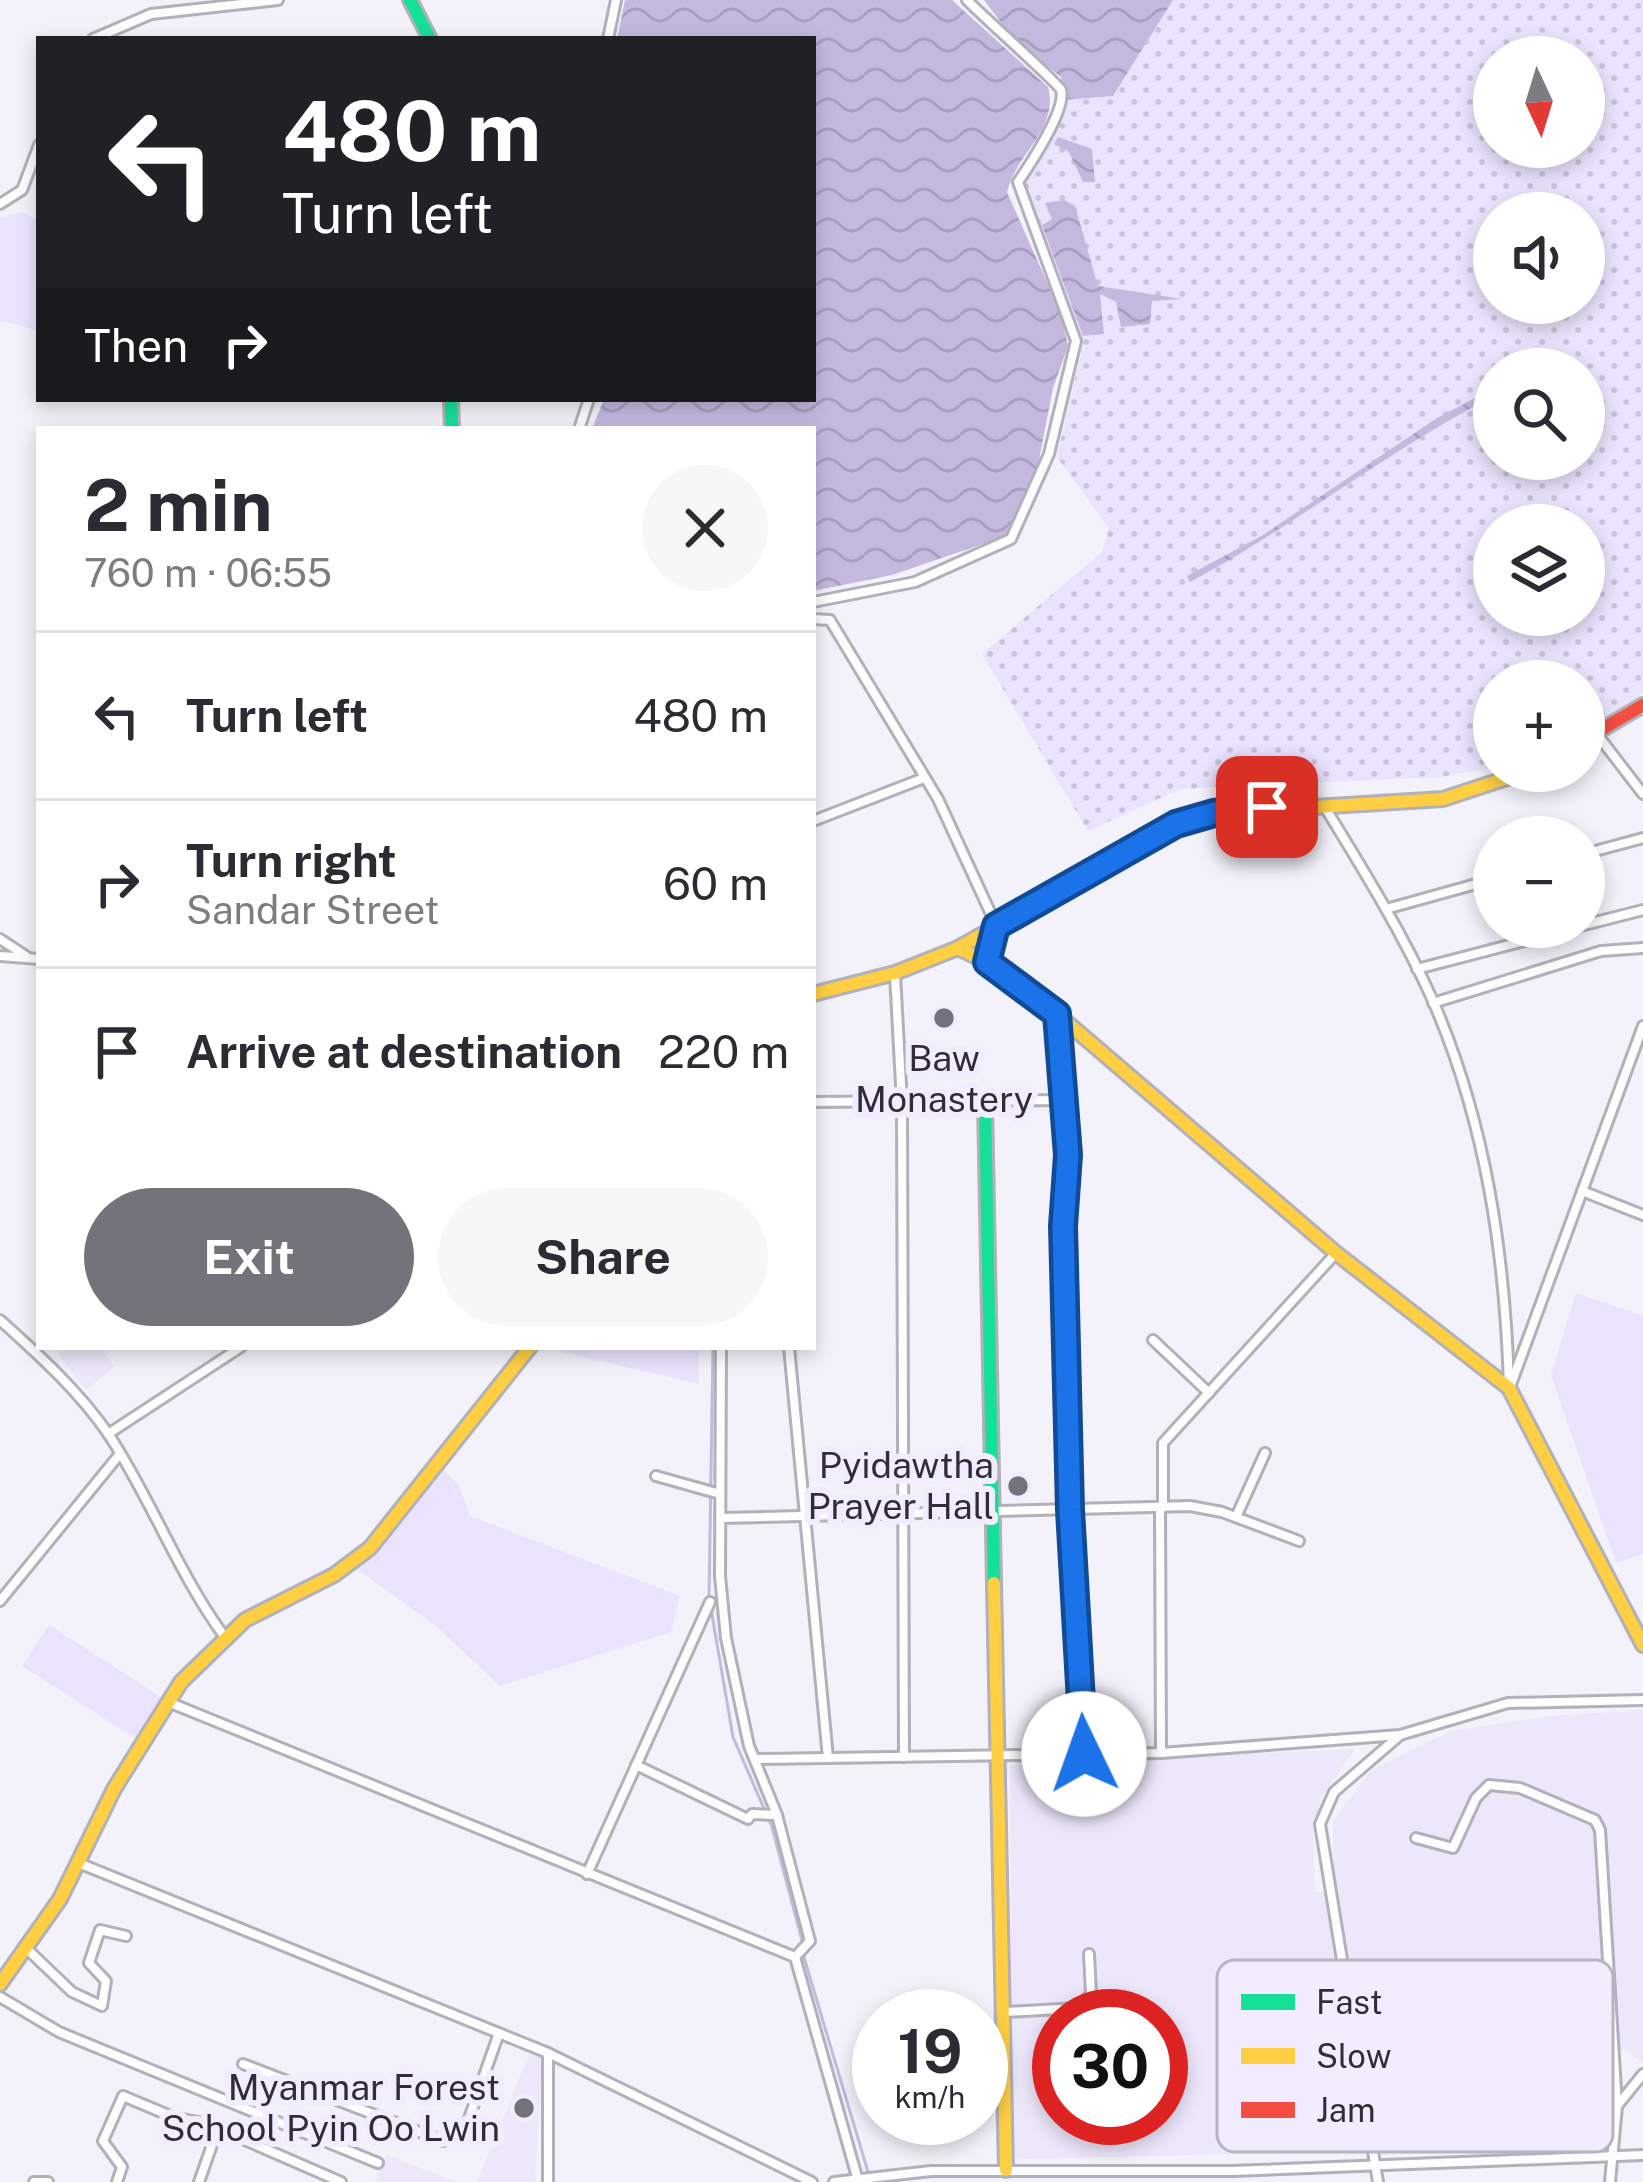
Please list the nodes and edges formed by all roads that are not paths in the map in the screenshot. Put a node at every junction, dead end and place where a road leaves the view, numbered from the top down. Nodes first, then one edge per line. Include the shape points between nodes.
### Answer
1 (278, 0) edge
2 (410, 0) edge
3 (616, 0) edge
4 (967, 0) edge
5 (100, 36) edge
6 (428, 36) edge
7 (609, 36) edge
8 (36, 153) edge
9 (0, 204) edge
10 (816, 601) edge
11 (816, 620) edge
12 (1643, 705) edge
13 (1605, 727) edge
14 (1605, 752) edge
15 (925, 778) junction
16 (1476, 792) edge
17 (1643, 794) edge
18 (1326, 807) junction
19 (816, 820) edge
20 (1643, 838) edge
21 (1605, 848) edge
22 (1473, 885) edge
23 (1386, 909) junction
24 (1643, 910) edge
25 (1605, 920) edge
26 (996, 926) junction
27 (0, 939) edge
28 (958, 948) junction
29 (1498, 948) edge
30 (1643, 948) edge
31 (0, 956) edge
32 (28, 957) junction
33 (36, 958) edge
34 (987, 962) junction
35 (1416, 970) junction
36 (895, 973) junction
37 (816, 993) edge
38 (1433, 1003) junction
39 (1057, 1014) junction
40 (1643, 1026) edge
41 (1063, 1100) junction
42 (985, 1101) junction
43 (816, 1102) edge
44 (902, 1103) junction
45 (1582, 1191) junction
46 (1643, 1215) edge
47 (1336, 1253) junction
48 (0, 1321) edge
49 (1153, 1340) dead end
50 (236, 1350) edge
51 (527, 1350) edge
52 (721, 1350) edge
53 (789, 1350) edge
54 (1509, 1388) junction
55 (1209, 1393) junction
56 (108, 1434) junction
57 (1265, 1453) dead end
58 (119, 1455) junction
59 (656, 1476) dead end
60 (719, 1494) junction
61 (1161, 1507) junction
62 (1070, 1510) junction
63 (993, 1512) junction
64 (900, 1516) junction
65 (1236, 1517) junction
66 (721, 1518) junction
67 (805, 1518) junction
68 (1299, 1541) dead end
69 (0, 1601) edge
70 (710, 1602) dead end
71 (224, 1636) junction
72 (1643, 1645) edge
73 (1643, 1700) edge
74 (168, 1702) junction
75 (1400, 1735) junction
76 (1161, 1753) junction
77 (1084, 1754) junction
78 (904, 1756) junction
79 (998, 1757) junction
80 (828, 1758) junction
81 (755, 1759) junction
82 (636, 1765) junction
83 (774, 1815) junction
84 (1416, 1838) dead end
85 (81, 1864) junction
86 (587, 1874) junction
87 (125, 1936) dead end
88 (27, 1949) junction
89 (1089, 1954) dead end
90 (797, 1955) junction
91 (1342, 1960) edge
92 (1608, 1960) edge
93 (0, 1984) edge
94 (1005, 1989) edge
95 (0, 1997) edge
96 (1008, 2012) edge
97 (500, 2033) junction
98 (1613, 2041) edge
99 (548, 2053) junction
100 (243, 2064) dead end
101 (1643, 2074) edge
102 (1617, 2106) junction
103 (208, 2124) junction
104 (1006, 2145) edge
105 (1613, 2146) edge
106 (1373, 2152) edge
107 (1612, 2152) edge
108 (1643, 2155) edge
109 (1612, 2156) junction
110 (378, 2163) dead end
111 (1375, 2166) junction
112 (1006, 2170) junction
113 (1232, 2170) junction
114 (860, 2176) junction
115 (931, 2176) edge
116 (34, 2182) edge
117 (48, 2182) edge
118 (117, 2182) edge
119 (199, 2182) edge
120 (341, 2182) edge
121 (548, 2182) edge
122 (812, 2182) edge
123 (834, 2182) edge
124 (1233, 2182) edge
125 (1378, 2182) edge
126 (1610, 2182) edge

1 - 5 street via 151,14
2 - 6 street
3 - 7 street
4 - 10 street via 1059,85 1063,98 1018,182 1076,341 1071,372 1048,454 1011,539 915,582
8 - 9 street via 22,190
11 - 15 street via 830,620
12 - 13 street
14 - 17 street
15 - 19 street
15 - 26 street
16 - 18 street
18 - 23 street
18 - 26 street via 1214,813 1176,824
20 - 21 street
22 - 23 street
23 - 35 street
24 - 25 street
26 - 28 street
26 - 34 street
27 - 32 street
28 - 34 street
28 - 36 street
29 - 35 street
30 - 38 street via 1600,951
31 - 32 street
32 - 33 street
34 - 39 street
35 - 38 street
36 - 37 street
36 - 44 street
38 - 54 street via 1484,1158
39 - 41 street
39 - 47 street
40 - 45 street
41 - 42 street
41 - 62 street
42 - 44 street
42 - 63 street
43 - 44 street
44 - 64 street
45 - 46 street
45 - 54 street
47 - 54 street
47 - 55 street
48 - 56 street
49 - 55 street
50 - 56 street
51 - 71 street via 370,1548
52 - 60 street
53 - 67 street
54 - 72 street
55 - 61 street via 1163,1443
56 - 58 street
57 - 65 street
58 - 69 street
58 - 71 street
59 - 60 street
60 - 66 street
61 - 62 street
61 - 65 street
61 - 76 street
62 - 63 street
62 - 77 street
63 - 64 street
63 - 79 street
64 - 67 street
64 - 78 street
65 - 68 street
66 - 67 street
66 - 81 street via 726,1638
67 - 80 street
70 - 82 street
71 - 74 street
73 - 75 street via 1508,1703
74 - 85 street via 114,1789
74 - 86 street
75 - 76 street
75 - 91 street via 1334,1792 1320,1824
76 - 77 street
77 - 79 street
78 - 79 street
78 - 80 street
79 - 94 street
80 - 81 street
81 - 83 street
82 - 83 street via 748,1819
82 - 86 street
83 - 90 street via 810,1940
84 - 92 street via 1454,1848 1489,1786 1535,1793 1595,1820
85 - 88 street
85 - 97 street
86 - 90 street
87 - 88 street via 100,1930 89,1963 106,1981 102,2006 72,1992
88 - 93 street
89 - 96 street via 1091,1994 1078,2008
90 - 114 street
95 - 110 street via 59,2032
97 - 99 street
97 - 100 street via 466,2124 443,2141
98 - 102 street
99 - 121 street
99 - 122 street
101 - 102 street
102 - 105 street
103 - 118 street via 123,2096 103,2141 122,2167
103 - 119 street via 212,2145
103 - 120 street
104 - 112 street
106 - 111 street
107 - 109 street
108 - 109 street
109 - 111 street
109 - 126 street
111 - 113 street
111 - 125 street
112 - 113 street
112 - 115 street
113 - 124 street
114 - 115 street
114 - 123 street
116 - 117 street

